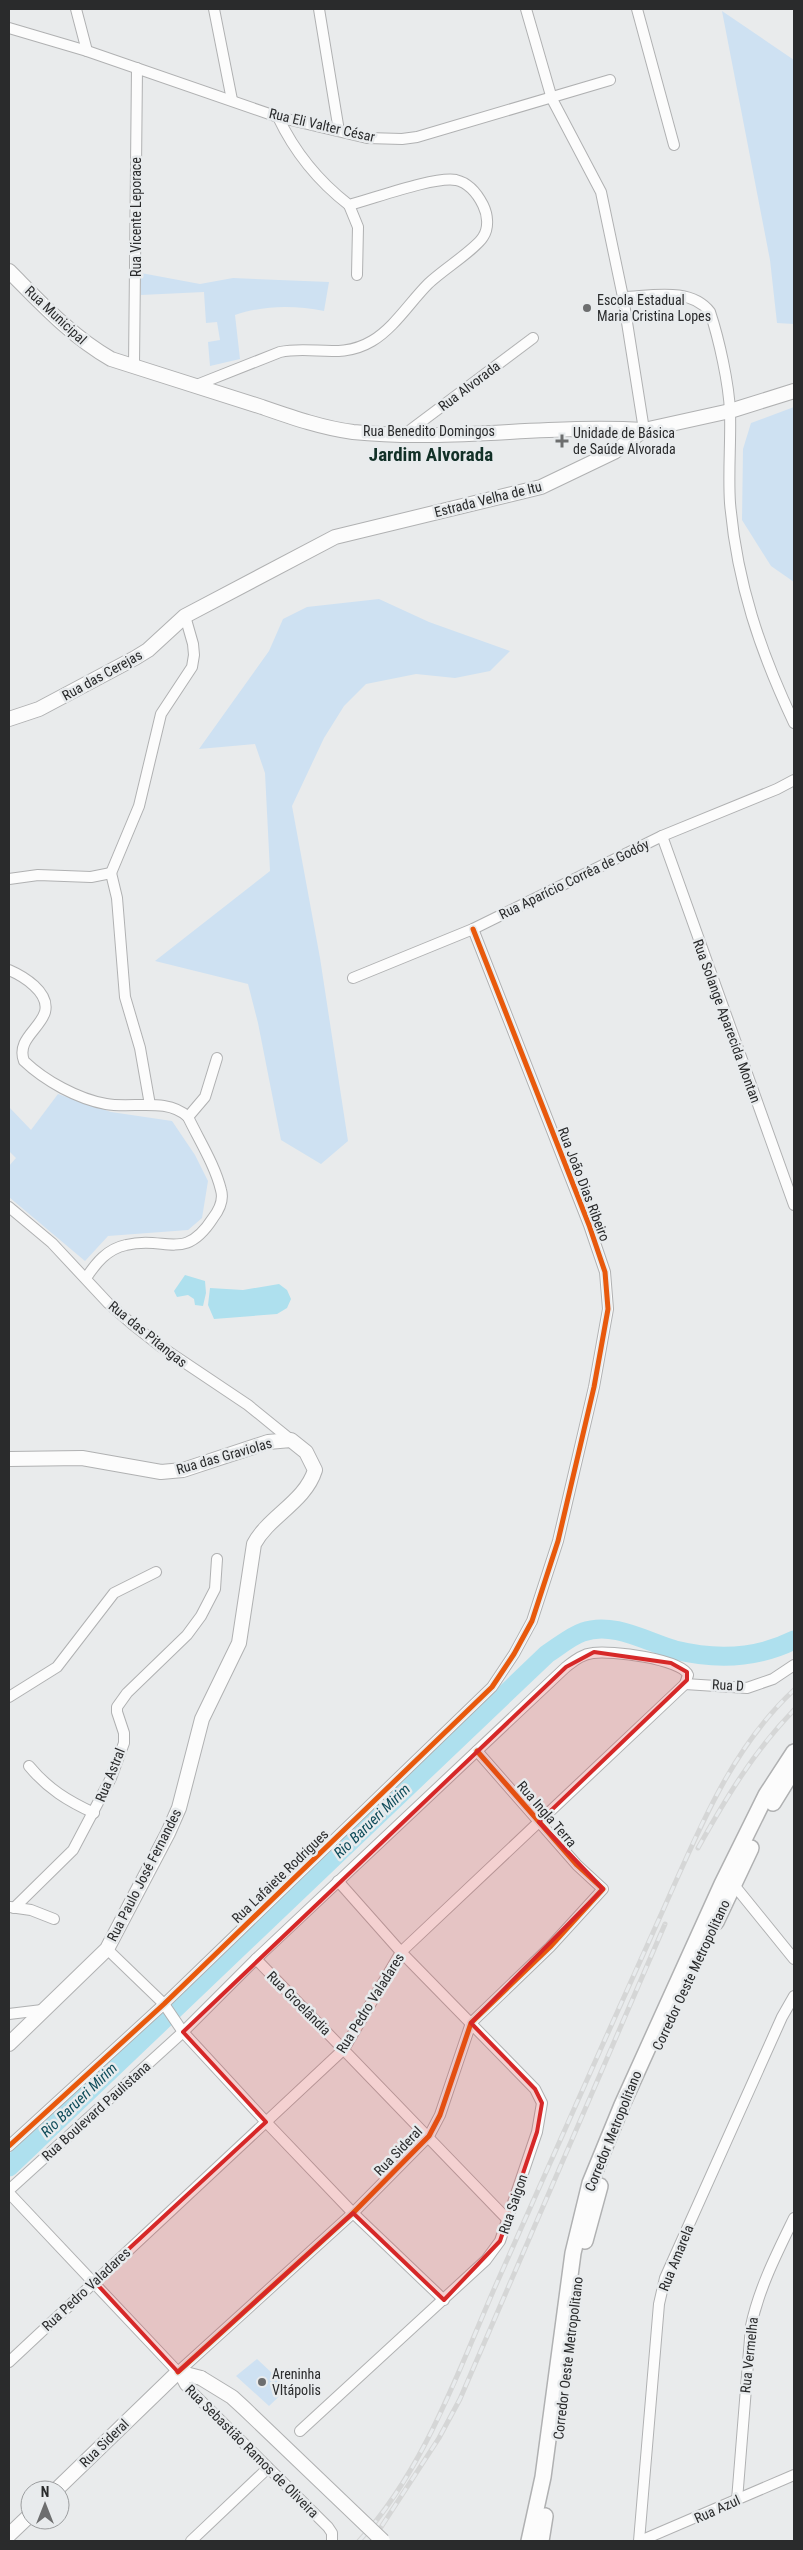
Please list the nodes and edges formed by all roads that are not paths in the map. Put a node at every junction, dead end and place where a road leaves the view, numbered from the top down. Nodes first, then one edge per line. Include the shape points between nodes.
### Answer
1 (76, 9) edge
2 (214, 9) edge
3 (319, 9) edge
4 (526, 9) edge
5 (637, 9) edge
6 (9, 28) edge
7 (87, 51) junction
8 (137, 68) junction
9 (610, 80) dead end
10 (552, 99) junction
11 (232, 100) junction
12 (278, 117) junction
13 (339, 131) junction
14 (674, 145) dead end
15 (349, 206) junction
16 (9, 271) edge
17 (357, 275) dead end
18 (623, 297) junction
19 (533, 338) dead end
20 (134, 366) junction
21 (194, 386) junction
22 (794, 391) edge
23 (730, 411) junction
24 (644, 430) junction
25 (405, 434) junction
26 (185, 616) junction
27 (9, 718) edge
28 (794, 723) edge
29 (794, 780) edge
30 (662, 836) junction
31 (111, 873) junction
32 (9, 879) edge
33 (473, 929) junction
34 (9, 970) edge
35 (353, 978) dead end
36 (217, 1058) dead end
37 (150, 1105) junction
38 (188, 1117) junction
39 (794, 1206) edge
40 (9, 1207) edge
41 (86, 1278) junction
42 (291, 1440) junction
43 (9, 1459) edge
44 (217, 1559) dead end
45 (156, 1572) dead end
46 (538, 1601) joint
47 (794, 1665) edge
48 (685, 1684) junction
49 (9, 1697) edge
50 (477, 1751) junction
51 (794, 1752) edge
52 (29, 1766) dead end
53 (794, 1769) edge
54 (94, 1813) junction
55 (539, 1822) junction
56 (338, 1881) junction
57 (734, 1885) junction
58 (603, 1889) joint
59 (11, 1907) edge
60 (54, 1919) dead end
61 (107, 1949) junction
62 (401, 1952) junction
63 (794, 1958) edge
64 (256, 1959) junction
65 (794, 1996) edge
66 (166, 2007) junction
67 (42, 2010) junction
68 (9, 2014) edge
69 (471, 2023) junction
70 (181, 2029) junction
71 (9, 2044) edge
72 (344, 2048) junction
73 (266, 2122) junction
74 (429, 2136) junction
75 (9, 2146) edge
76 (9, 2192) edge
77 (353, 2213) junction
78 (794, 2218) edge
79 (508, 2220) junction
80 (94, 2281) junction
81 (444, 2300) junction
82 (9, 2362) edge
83 (178, 2372) junction
84 (300, 2431) dead end
85 (268, 2468) junction
86 (794, 2475) edge
87 (66, 2480) edge
88 (737, 2500) junction
89 (20, 2525) edge
90 (9, 2536) edge
91 (332, 2537) edge
92 (191, 2541) edge
93 (383, 2541) edge
94 (530, 2541) edge
95 (541, 2541) edge
96 (640, 2541) edge

1 - 7 street
2 - 11 street
3 - 13 street
4 - 10 street
5 - 14 street
6 - 7 street, Rua Eli Valter César
7 - 8 street, Rua Eli Valter César
8 - 11 street, Rua Eli Valter César
8 - 20 street, Rua Vicente Leporace
9 - 10 street, Rua Eli Valter César
10 - 13 street, Rua Eli Valter César via 402,139 367,138
10 - 18 street via 601,192
11 - 12 street, Rua Eli Valter César
12 - 13 street, Rua Eli Valter César
12 - 15 street via 299,156
15 - 17 street via 358,227
15 - 21 street via 425,184 455,180 466,184 482,202 487,218 486,231 476,246 442,271 373,340 341,352 280,352
16 - 20 main road, Rua Municipal via 60,323 87,345 111,359
18 - 23 street via 678,296 703,302 715,326
18 - 24 street
19 - 25 street, Rua Alvorada
20 - 21 main road, Rua Benedito Domingos
21 - 25 main road, Rua Benedito Domingos via 311,423 352,432
22 - 23 main road, Estrada Velha de Itu
23 - 24 main road, Estrada Velha de Itu
23 - 28 street via 730,502 736,556 752,621 771,674
24 - 25 main road, Rua Benedito Domingos via 598,427
24 - 26 main road, Estrada Velha de Itu via 614,452 541,487 335,537
26 - 27 main road, Rua das Cerejas via 135,658 39,709
26 - 31 street via 193,644 192,667 161,714 139,806
29 - 30 street, Rua Aparício Corrêa de Godóy via 777,790
30 - 33 street, Rua Aparício Corrêa de Godóy
30 - 39 street, Rua Solange Aparecida Montan
31 - 32 street via 91,877 38,875
31 - 37 street via 117,898 125,997 140,1048
33 - 35 street, Rua Aparício Corrêa de Godóy
33 - 46 street, Rua João Dias Ribeiro via 589,1225 607,1292 608,1309 591,1396 558,1541
34 - 37 street via 34,985 45,1004 45,1012 23,1048 22,1055 29,1065 83,1098 106,1104
36 - 38 street via 205,1097
37 - 38 street via 175,1108
38 - 41 street via 222,1192 219,1210 202,1235 192,1242 125,1245 96,1262
40 - 41 street via 52,1243
41 - 42 street, Rua das Pitangas via 108,1303 160,1346 228,1391
42 - 43 main road, Rua das Graviolas via 268,1442 183,1470 161,1472 82,1458
42 - 61 main road, Rua Paulo José Fernandes via 312,1461 315,1470 290,1506 260,1533 254,1544 239,1643 202,1719 179,1808
44 - 54 street, Rua Astral via 215,1589 202,1616 117,1706 124,1743
45 - 49 street via 114,1594 57,1667
46 - 66 street, Rua Lafaiete Rodrigues via 528,1630 492,1687
47 - 48 street, Rua D via 773,1680 747,1688
48 - 50 street via 687,1672 671,1663 594,1652 579,1657 566,1667
48 - 55 street, Rua Pedro Valadares
50 - 55 street, Rua Ingla Terra
50 - 56 street
51 - 94 main road, Corredor Metropolitano via 766,1795 722,1884 590,2183 573,2253 548,2442
52 - 54 street via 63,1798
53 - 57 main road, Corredor Oeste Metropolitano via 765,1818
54 - 59 street, Rua Astral via 73,1850
55 - 58 street, Rua Ingla Terra
55 - 62 street, Rua Pedro Valadares
56 - 62 street
56 - 64 street
57 - 63 street
57 - 95 main road, Corredor Oeste Metropolitano via 614,2142 599,2188 576,2286 560,2427
58 - 69 street, Rua Sideral via 550,1947
59 - 60 street, Rua Astral
61 - 66 street
61 - 67 main road, Rua Paulo José Fernandes
62 - 69 street
62 - 72 street, Rua Pedro Valadares
64 - 70 street
64 - 72 street, Rua Groelândia
65 - 96 street, Rua Amarela via 665,2278 659,2304
66 - 70 street
66 - 75 street, Rua Lafaiete Rodrigues
67 - 68 street
67 - 71 main road, Rua Paulo José Fernandes
69 - 74 street, Rua Sideral via 435,2128
69 - 79 street, Rua Saigon via 535,2089 542,2103 537,2132
70 - 73 street
70 - 76 street, Rua Boulevard Paulistana
72 - 73 street, Rua Pedro Valadares
72 - 74 street, Rua Groelândia
73 - 77 street
73 - 80 street, Rua Pedro Valadares
74 - 77 street, Rua Sideral
74 - 79 street, Rua Groelândia
76 - 80 street, Rua Sebastião Ramos de Oliveira
77 - 81 street
77 - 83 street, Rua Sideral
78 - 88 street, Rua Vermelha via 754,2307
79 - 81 street, Rua Saigon via 500,2241 486,2260
80 - 82 street, Rua Pedro Valadares
80 - 83 street, Rua Sebastião Ramos de Oliveira
81 - 84 street, Rua Saigon
83 - 85 street, Rua Sebastião Ramos de Oliveira via 185,2385
83 - 87 main road, Rua Sideral
83 - 93 main road, bridge via 201,2378 232,2397
85 - 91 street, Rua Sebastião Ramos de Oliveira
85 - 92 street
86 - 88 street, Rua Azul
88 - 96 street, Rua Azul
89 - 90 main road

